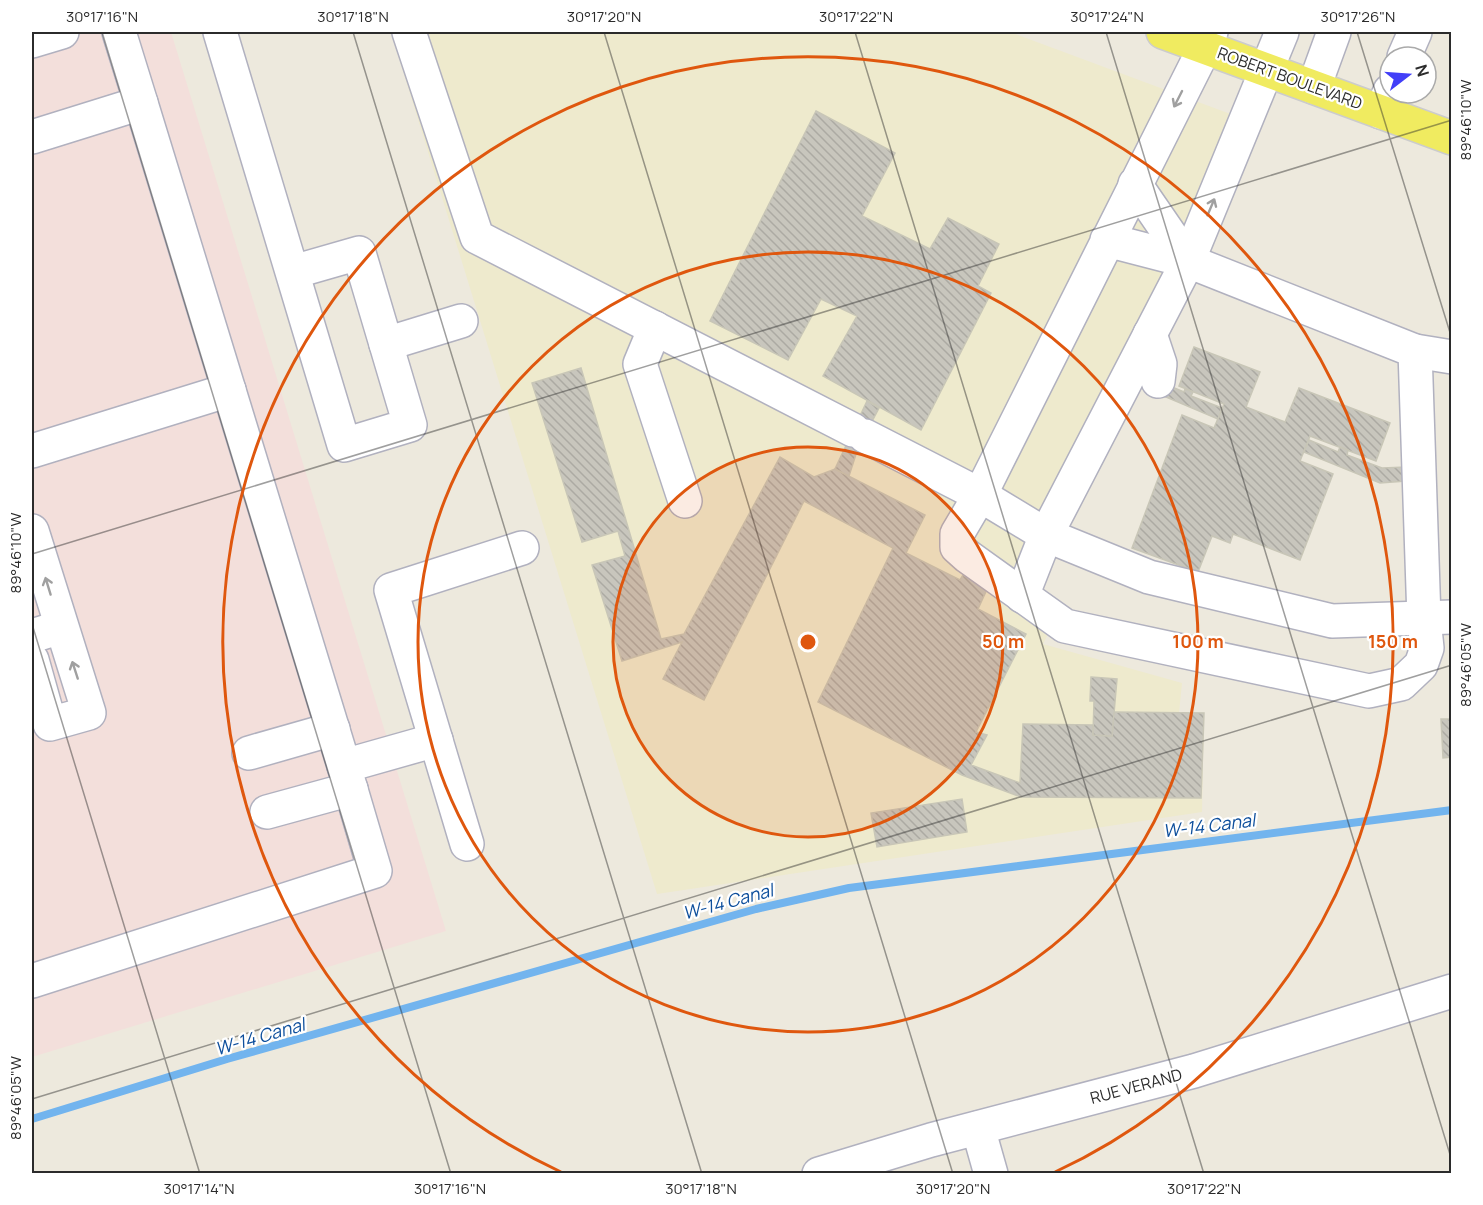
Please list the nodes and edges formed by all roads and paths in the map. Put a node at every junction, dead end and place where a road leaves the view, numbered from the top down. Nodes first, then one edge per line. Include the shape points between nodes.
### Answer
1 (62, 32) edge
2 (119, 32) edge
3 (220, 32) edge
4 (410, 32) edge
5 (1162, 32) edge
6 (1282, 32) edge
7 (1334, 32) edge
8 (1208, 39) edge
9 (32, 41) edge
10 (1268, 70) junction
11 (1314, 87) junction
12 (1378, 99) edge
13 (141, 103) junction
14 (1393, 105) edge
15 (32, 137) edge
16 (1452, 138) edge
17 (1135, 184) junction
18 (1107, 240) junction
19 (1188, 261) junction
20 (292, 273) junction
21 (461, 321) dead end
22 (655, 328) junction
23 (1150, 334) junction
24 (386, 344) junction
25 (1415, 351) junction
26 (1452, 357) edge
27 (229, 390) junction
28 (1110, 411) junction
29 (32, 451) edge
30 (980, 495) junction
31 (685, 501) dead end
32 (1046, 535) junction
33 (33, 540) edge
34 (522, 548) dead end
35 (1022, 596) junction
36 (1438, 618) edge
37 (46, 632) edge
38 (32, 660) edge
39 (333, 729) junction
40 (436, 740) junction
41 (249, 753) dead end
42 (348, 777) junction
43 (267, 812) dead end
44 (467, 844) dead end
45 (32, 981) edge
46 (1452, 991) edge
47 (978, 1128) junction
48 (851, 1169) edge
49 (819, 1173) edge
50 (991, 1173) edge

1 - 9 street
2 - 13 street
3 - 20 street
4 - 22 street via 477,237
5 - 8 main road, ROBERT BOULEVARD
6 - 10 street
7 - 11 street
8 - 10 main road, ROBERT BOULEVARD
8 -> 17 street
10 - 11 main road, ROBERT BOULEVARD
19 -> 10 street
11 - 12 main road, ROBERT BOULEVARD
13 - 15 street
13 - 27 street
14 - 16 main road, ROBERT BOULEVARD
17 - 18 street
17 - 19 street
18 - 19 street
18 - 30 street
19 - 23 street
19 - 25 street
20 - 24 street via 359,253
20 - 24 street via 344,445 410,425
21 - 24 street
22 - 30 street
22 - 31 street via 640,364
23 - 28 street
23 - 28 street via 1160,364 1152,395
25 - 26 street
25 - 36 street
27 - 29 street
27 - 39 street
28 - 32 street
30 - 32 street
30 - 35 street via 957,534 957,547
32 - 35 street
32 - 36 street via 1149,577 1332,621
37 -> 33 street
34 - 40 street via 391,590
35 - 36 street via 1065,626 1368,691 1401,684 1421,666
38 -> 37 street via 50,724 89,713
39 - 41 street
39 - 42 street
40 - 42 street
40 - 44 street
42 - 43 street
42 - 45 street via 375,871
46 - 47 street, RUE VERAND via 1194,1071
47 - 48 street, RUE VERAND
47 - 50 street
48 - 49 street, RUE VERAND

